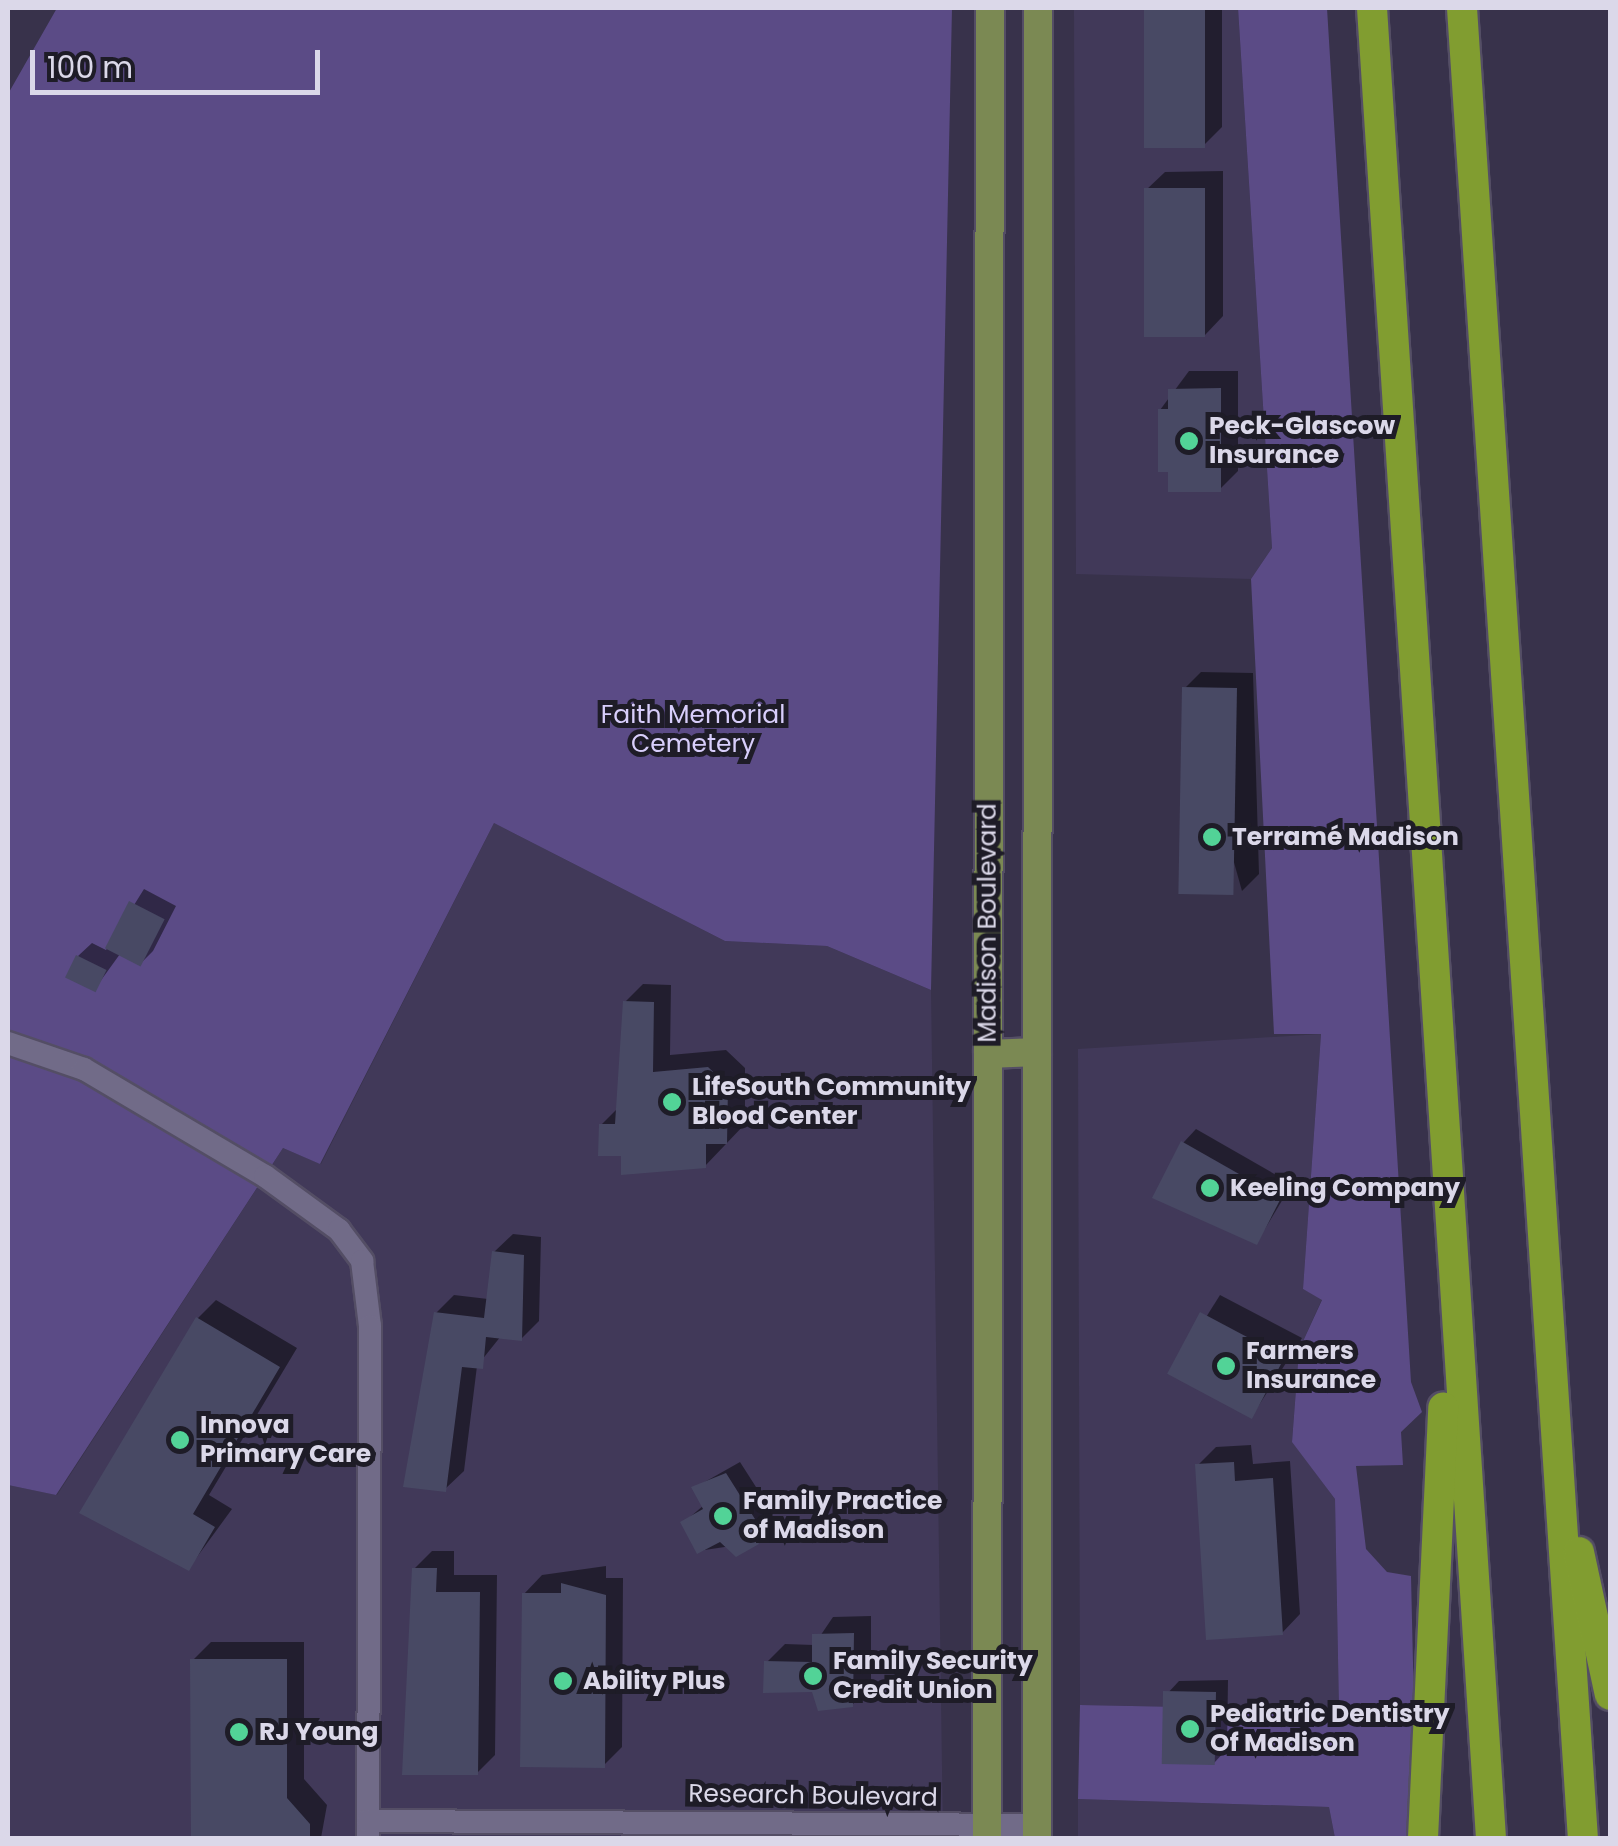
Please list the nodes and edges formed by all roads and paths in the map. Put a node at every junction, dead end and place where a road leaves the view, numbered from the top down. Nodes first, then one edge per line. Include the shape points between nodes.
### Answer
1 (990, 8) edge
2 (1038, 8) edge
3 (1372, 8) edge
4 (1462, 8) edge
5 (8, 1043) edge
6 (1038, 1052) junction
7 (988, 1054) junction
8 (1450, 1294) junction
9 (1557, 1455) junction
10 (1610, 1696) edge
11 (368, 1830) edge
12 (987, 1832) edge
13 (1037, 1832) edge
14 (1423, 1838) edge
15 (1491, 1838) edge
16 (1583, 1838) edge

1 - 7 main road, Madison Boulevard
2 - 6 main road, Madison Boulevard
3 - 8 highway via 1448,1120
4 - 9 highway
5 - 11 street via 84,1069 265,1176 339,1230 362,1262 370,1326
6 - 7 main road
6 - 13 main road, Madison Boulevard
7 - 12 main road, Madison Boulevard
8 - 14 highway
8 - 15 highway
9 - 10 highway
9 - 16 highway
11 - 12 street, Research Boulevard via 638,1821
12 - 13 street, Research Boulevard

